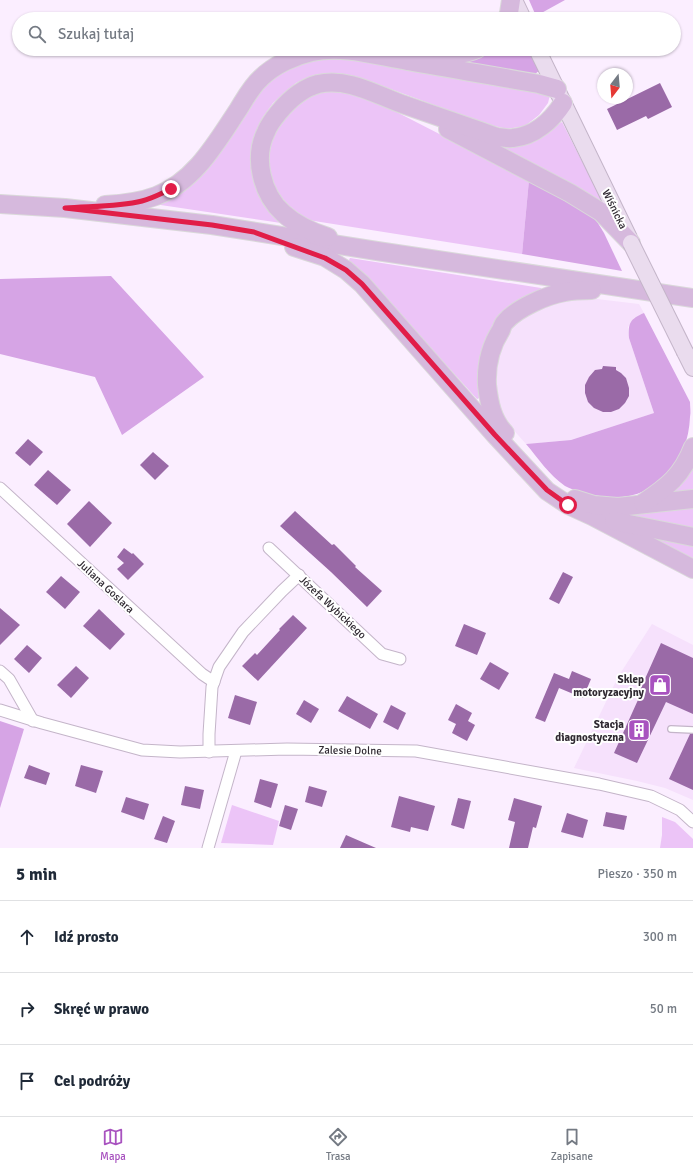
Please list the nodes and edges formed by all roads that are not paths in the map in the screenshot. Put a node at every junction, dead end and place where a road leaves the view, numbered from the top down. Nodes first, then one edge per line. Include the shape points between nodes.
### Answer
1 (512, 0) edge
2 (509, 12) edge
3 (519, 12) edge
4 (299, 56) edge
5 (383, 56) edge
6 (540, 56) edge
7 (560, 96) junction
8 (403, 104) junction
9 (0, 204) edge
10 (65, 208) junction
11 (254, 232) junction
12 (631, 243) junction
13 (377, 251) junction
14 (622, 287) junction
15 (693, 298) edge
16 (693, 368) edge
17 (693, 447) edge
18 (0, 488) edge
19 (693, 499) edge
20 (640, 505) junction
21 (592, 516) junction
22 (693, 537) edge
23 (269, 548) dead end
24 (693, 569) edge
25 (299, 575) junction
26 (400, 659) dead end
27 (0, 671) edge
28 (214, 682) junction
29 (0, 710) edge
30 (33, 721) junction
31 (671, 729) dead end
32 (693, 730) edge
33 (236, 751) junction
34 (209, 752) junction
35 (693, 822) edge
36 (208, 848) edge

1 - 2 main road
1 - 3 main road
4 - 10 main road via 276,66 261,77 205,158 194,171 171,189 142,201
5 - 7 main road via 539,84
6 - 7 main road, Wiśnicka
7 - 8 main road via 553,117 526,135 513,138 497,137
7 - 12 main road, Wiśnicka
8 - 12 main road via 570,193 601,212
8 - 13 main road via 352,85 319,84 305,89 282,108 265,133 261,146 264,185 271,198 293,222 319,234
9 - 10 main road
10 - 11 main road
11 - 13 main road
11 - 21 main road via 325,258 346,270 378,301 495,435 547,490 568,505
12 - 16 main road, Wiśnicka, bridge
13 - 14 main road
14 - 15 main road
14 - 20 main road via 564,292 542,298 524,307 506,322 494,341 488,358 486,377 488,399 494,417 502,430 552,485 570,497 594,505
17 - 20 main road via 675,479
18 - 28 street, Juliana Goslara via 202,674
19 - 20 main road
21 - 22 main road
21 - 24 main road
23 - 25 street, Józefa Wybickiego
25 - 26 street, Józefa Wybickiego via 382,654
25 - 28 street via 243,632 219,667
27 - 30 street via 8,679
28 - 34 street via 208,734
29 - 30 street, Zalesie Dolne
30 - 34 street, Zalesie Dolne via 142,750
31 - 32 lane
33 - 34 street, Zalesie Dolne
33 - 35 street, Zalesie Dolne via 416,751 599,784 651,796 680,810
33 - 36 street

